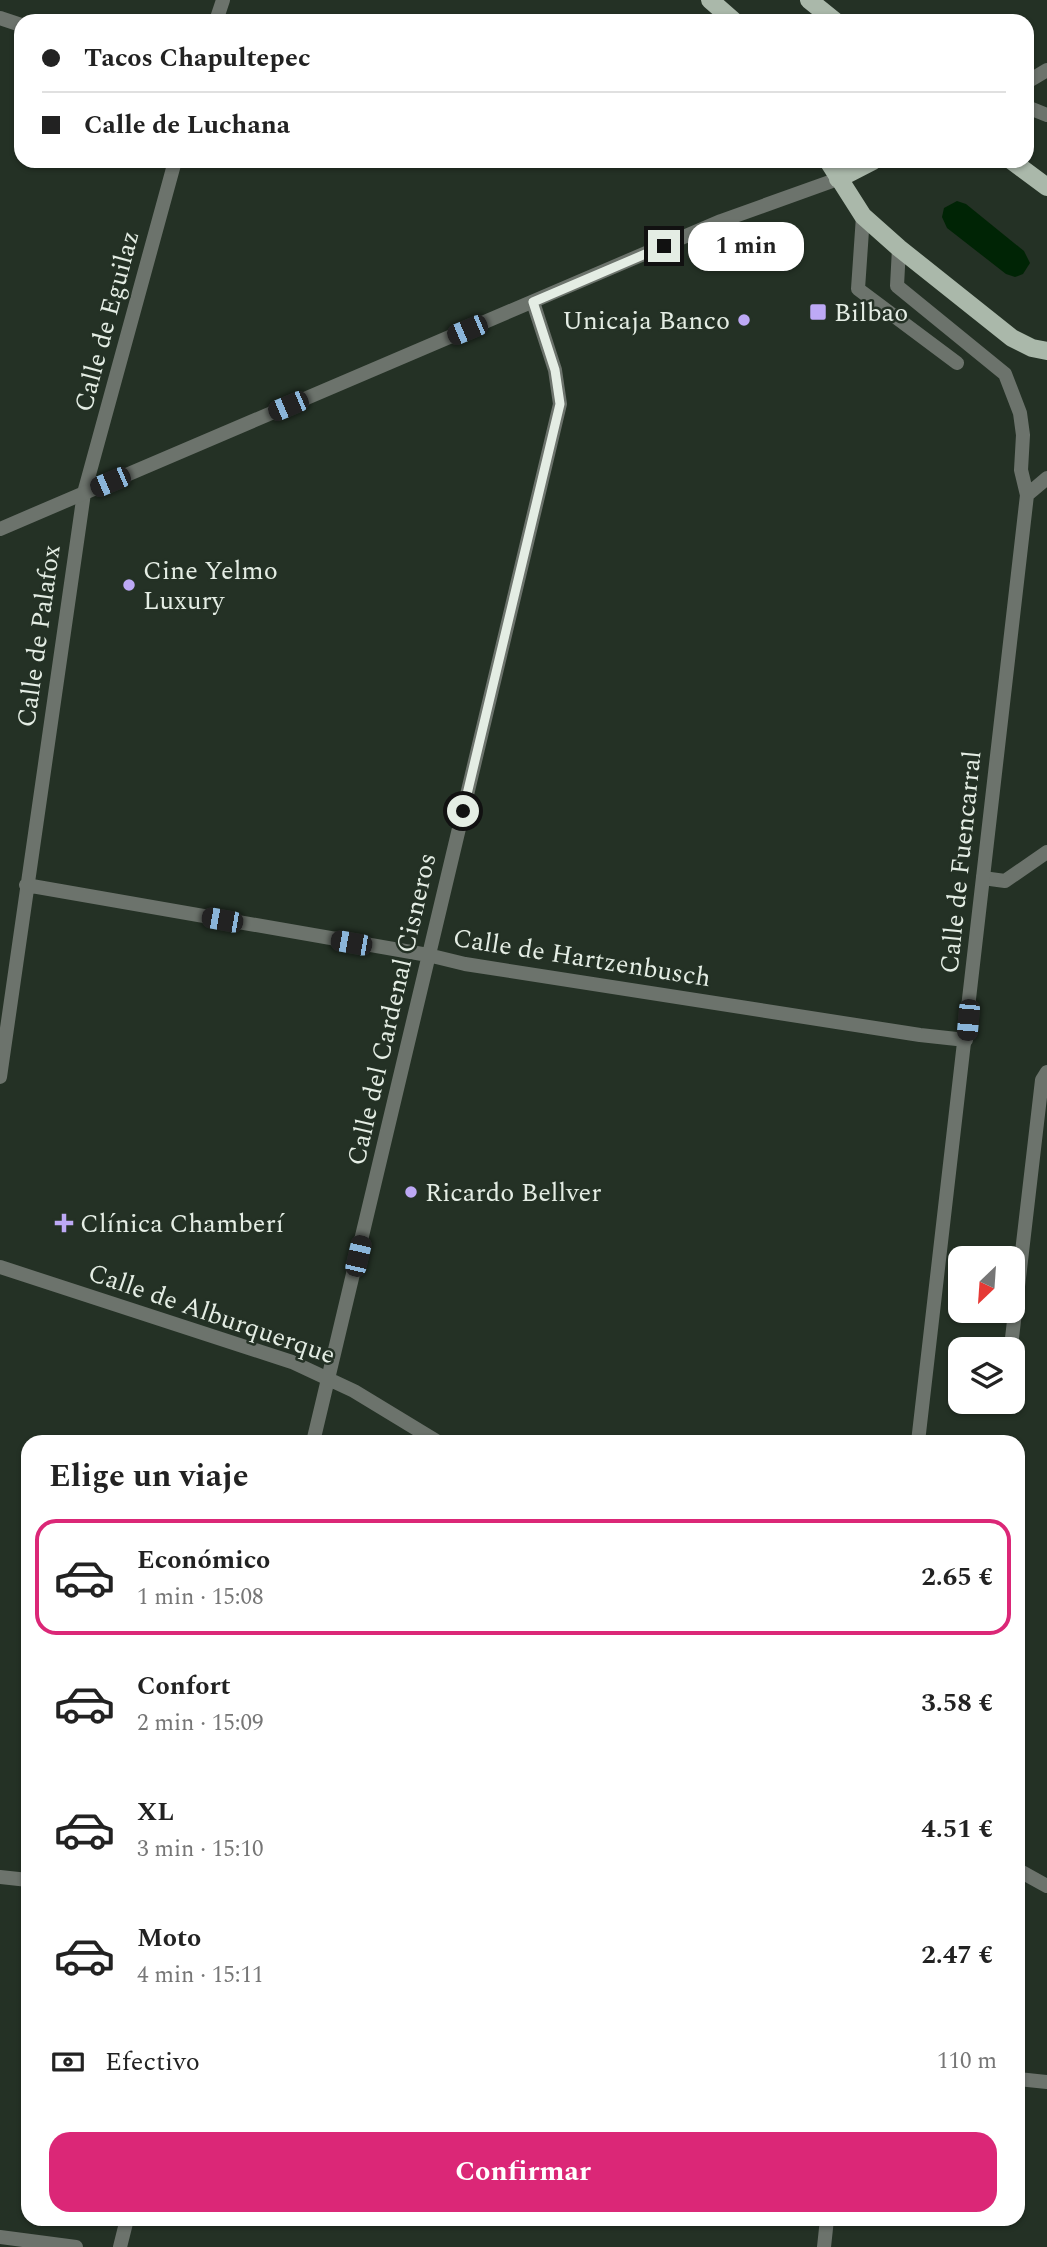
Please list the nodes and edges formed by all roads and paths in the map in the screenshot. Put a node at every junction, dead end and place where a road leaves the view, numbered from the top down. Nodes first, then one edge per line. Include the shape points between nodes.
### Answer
1 (710, 0) edge
2 (809, 0) edge
3 (726, 14) edge
4 (826, 14) edge
5 (173, 168) edge
6 (832, 168) edge
7 (859, 168) edge
8 (1021, 168) edge
9 (838, 179) junction
10 (1047, 187) edge
11 (863, 216) junction
12 (899, 248) junction
13 (533, 302) junction
14 (1047, 351) edge
15 (957, 363) dead end
16 (1047, 478) edge
17 (84, 493) junction
18 (1027, 495) junction
19 (0, 528) edge
20 (1047, 852) edge
21 (983, 878) junction
22 (26, 885) junction
23 (428, 956) junction
24 (966, 1040) junction
25 (1047, 1072) edge
26 (0, 1077) edge
27 (0, 1267) edge
28 (1012, 1337) edge
29 (327, 1377) junction
30 (315, 1435) edge
31 (426, 1435) edge
32 (919, 1435) edge
33 (1025, 1874) edge
34 (0, 1877) edge
35 (21, 1879) edge
36 (1047, 1886) edge
37 (1025, 2080) edge
38 (1047, 2082) edge
39 (125, 2226) edge
40 (826, 2226) edge
41 (0, 2237) edge
42 (76, 2247) edge
43 (120, 2247) edge
44 (824, 2247) edge

1 - 3 main road
2 - 4 main road
5 - 17 street, Calle de Eguilaz
6 - 9 main road
7 - 9 main road
8 - 10 main road
9 - 11 main road
9 - 13 street via 721,221
11 - 12 main road
11 - 15 street via 858,289
12 - 14 main road via 1012,338
12 - 18 street, Calle de Fuencarral via 897,286 1004,374 1020,413 1021,470
13 - 17 street
13 - 23 street, Calle del Cardenal Cisneros via 555,370 560,404
16 - 18 street
17 - 19 street
17 - 22 street, Calle de Palafox
18 - 21 street, Calle de Fuencarral
20 - 21 street via 1005,881
21 - 24 street, Calle de Fuencarral
22 - 23 street, Calle de Hartzenbusch
22 - 26 street, Calle de Palafox
23 - 24 street, Calle de Hartzenbusch
23 - 29 street, Calle del Cardenal Cisneros
24 - 32 street, Calle de Fuencarral
25 - 28 street via 1042,1080
27 - 29 street, Calle de Alburquerque
29 - 30 street, Calle del Cardenal Cisneros
29 - 31 street, Calle de Alburquerque
33 - 36 street
34 - 35 street
37 - 38 street
39 - 43 street
40 - 44 street
41 - 42 street

